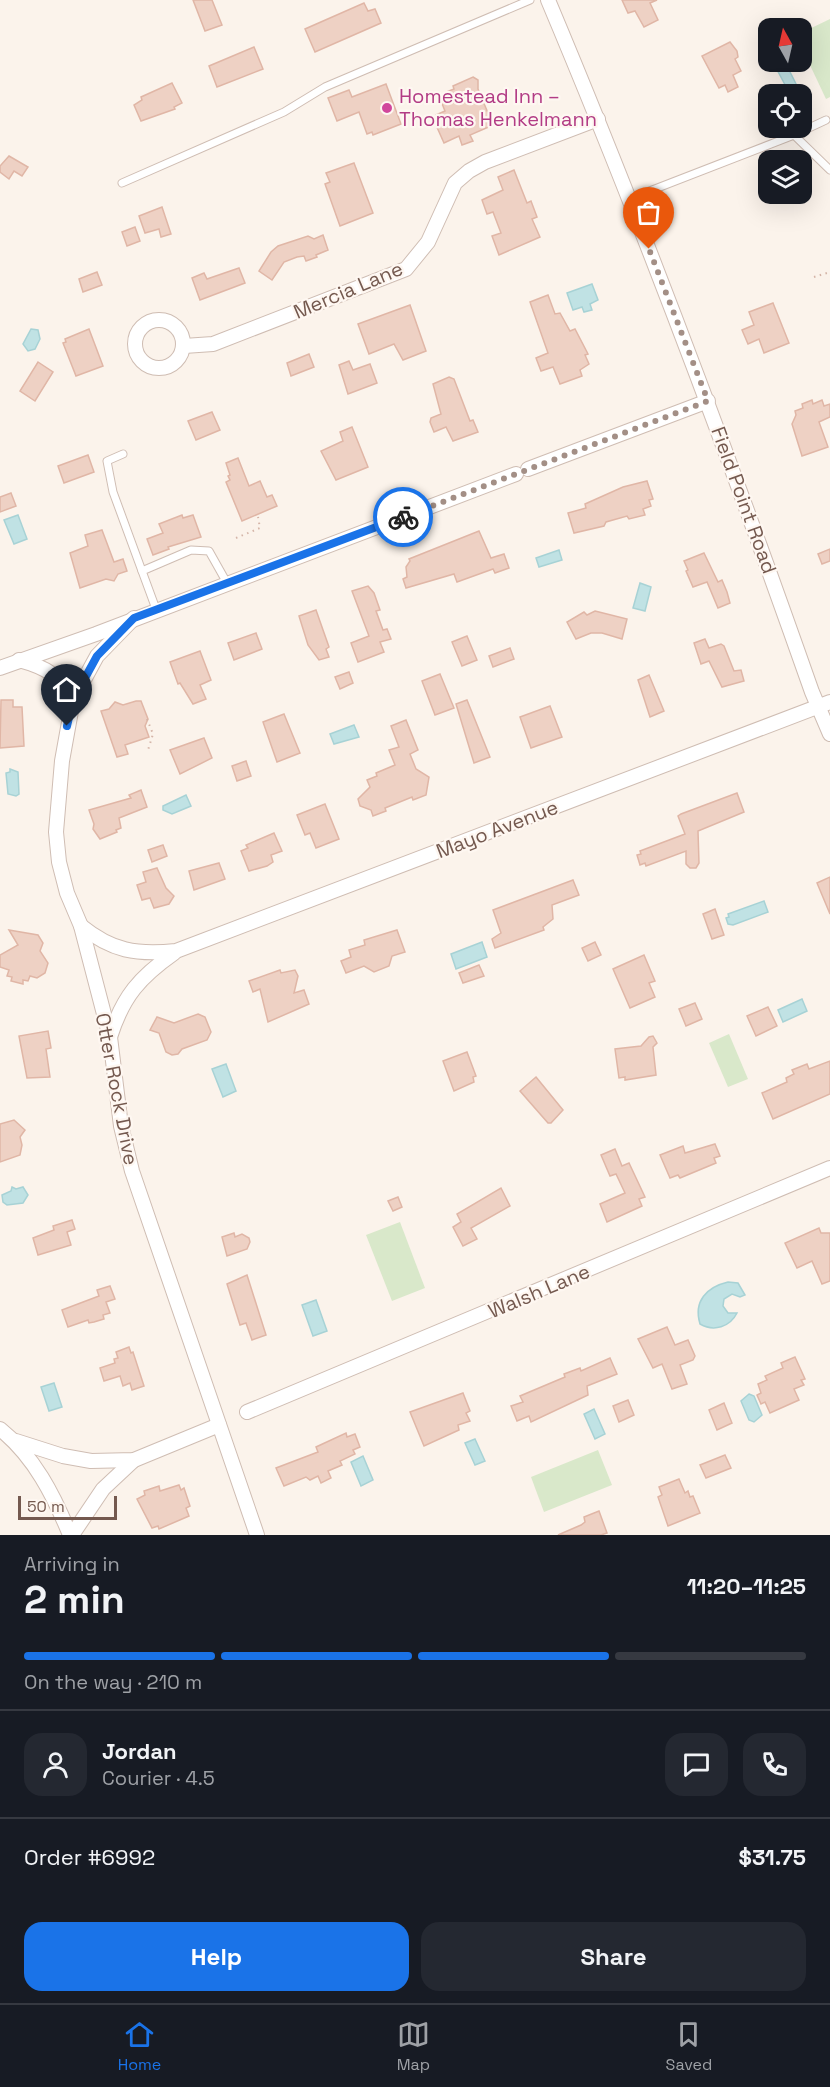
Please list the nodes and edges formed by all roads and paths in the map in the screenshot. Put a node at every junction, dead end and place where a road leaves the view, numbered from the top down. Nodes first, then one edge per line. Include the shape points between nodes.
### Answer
1 (530, 0) edge
2 (548, 0) edge
3 (598, 119) junction
4 (826, 120) dead end
5 (812, 127) edge
6 (786, 138) edge
7 (797, 138) edge
8 (830, 170) edge
9 (122, 183) dead end
10 (629, 199) junction
11 (830, 272) edge
12 (814, 277) dead end
13 (183, 346) dead end
14 (708, 401) junction
15 (123, 454) dead end
16 (258, 518) dead end
17 (236, 538) dead end
18 (142, 571) junction
19 (226, 583) junction
20 (156, 609) junction
21 (134, 618) junction
22 (19, 660) junction
23 (0, 668) edge
24 (72, 703) junction
25 (824, 704) edge
26 (147, 719) dead end
27 (830, 734) edge
28 (148, 750) dead end
29 (81, 926) junction
30 (176, 951) junction
31 (110, 1037) junction
32 (830, 1168) edge
33 (246, 1412) dead end
34 (219, 1425) junction
35 (0, 1429) edge
36 (16, 1441) junction
37 (134, 1460) junction
38 (71, 1535) edge
39 (257, 1535) edge

1 - 9 lane via 325,87 284,112
2 - 3 street, Field Point Road
3 - 10 street, Field Point Road
3 - 13 street, Mercia Lane via 469,171 455,183 428,242 406,269 213,344
4 - 5 lane
6 - 10 lane
7 - 8 lane
10 - 14 street, Field Point Road
11 - 12 path
14 - 19 street
14 - 25 street, Field Point Road
15 - 18 lane via 107,461 113,492
16 - 17 path via 260,528
18 - 19 lane via 200,549 209,551
18 - 20 lane
19 - 20 street
20 - 21 street
21 - 22 street
21 - 24 street, Otter Rock Drive via 97,656
22 - 23 street
22 - 24 street via 39,665 58,678
24 - 29 street, Otter Rock Drive via 56,832 67,893
25 - 27 street, Field Point Road
25 - 30 street, Mayo Avenue
26 - 28 path via 153,734
29 - 30 street, Mayo Avenue via 124,951
29 - 31 street, Otter Rock Drive
30 - 31 street, Mayo Avenue via 133,988 116,1017
31 - 34 street, Otter Rock Drive via 121,1126 132,1171
32 - 33 street, Walsh Lane
34 - 37 street
34 - 39 street, Otter Rock Drive
35 - 36 street
36 - 37 street via 91,1461
36 - 38 street via 36,1467
37 - 38 street via 103,1489

